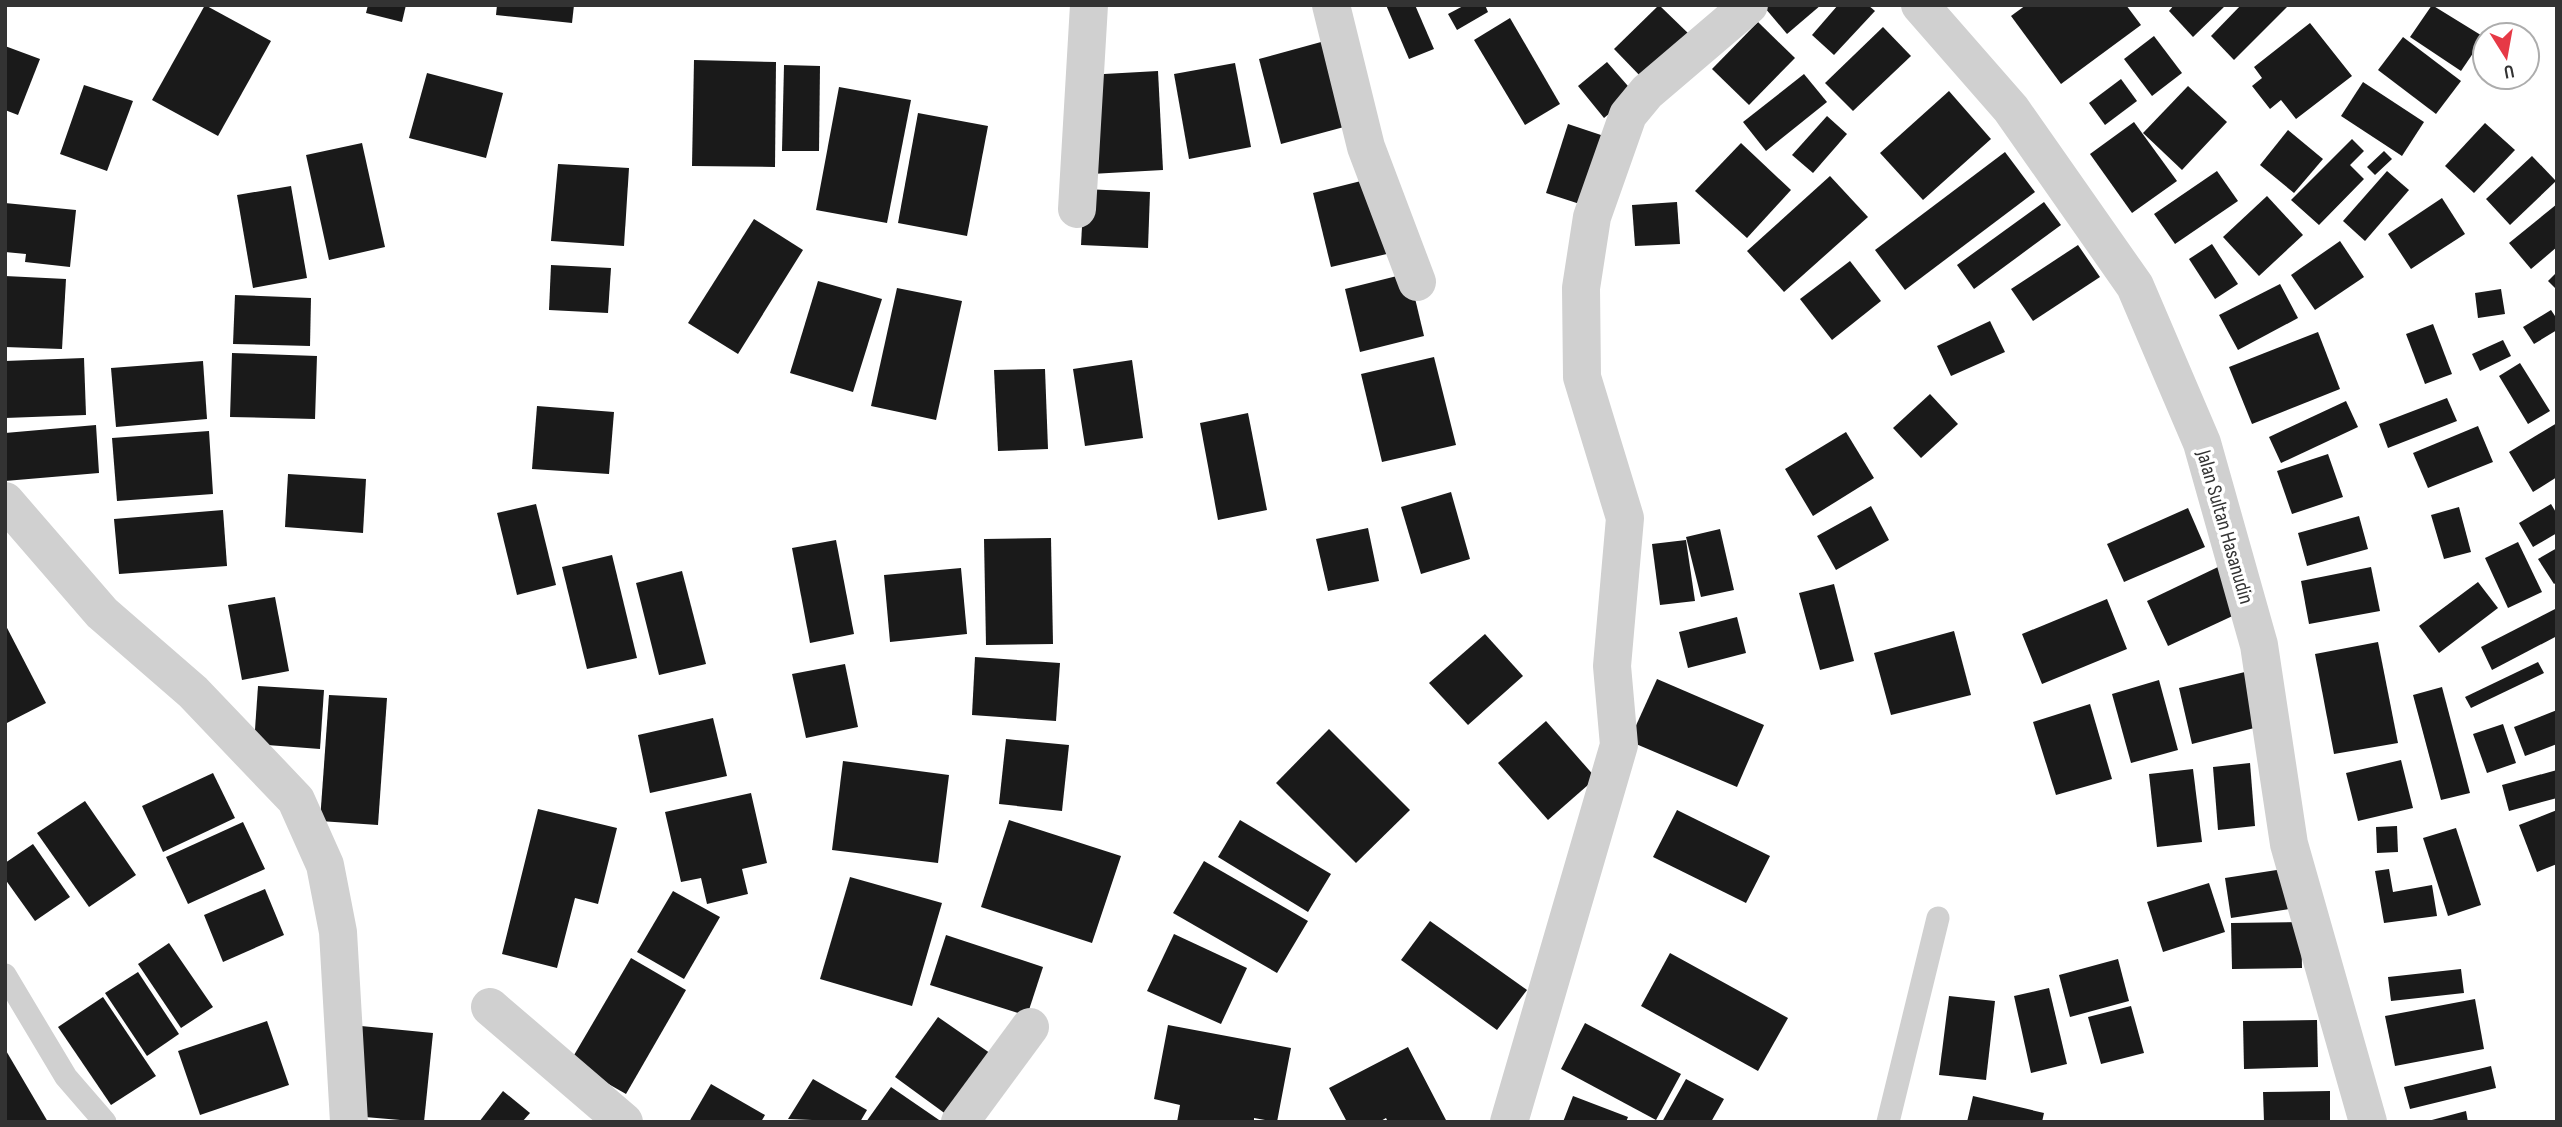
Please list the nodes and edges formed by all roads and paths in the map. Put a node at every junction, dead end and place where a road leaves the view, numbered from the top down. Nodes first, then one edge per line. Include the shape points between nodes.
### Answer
1 (1088, 5) edge
2 (1331, 5) edge
3 (1749, 5) edge
4 (1920, 5) edge
5 (1077, 209) dead end
6 (1417, 282) dead end
7 (5, 501) edge
8 (1938, 918) dead end
9 (5, 975) edge
10 (490, 1007) dead end
11 (1030, 1027) dead end
12 (105, 1122) edge
13 (349, 1122) edge
14 (624, 1122) edge
15 (960, 1122) edge
16 (1509, 1122) edge
17 (1888, 1122) edge
18 (2368, 1122) edge

1 - 5 street
2 - 6 street via 1366,147
3 - 16 street via 1647,92 1628,115 1592,217 1581,288 1581,377 1625,518 1612,666 1619,745
4 - 18 street, Jalan Sultan Hasanudin via 2011,109 2135,286 2202,443 2259,645 2289,844
7 - 13 street via 102,613 193,692 296,800 325,865 338,932
8 - 17 lane
9 - 12 lane via 66,1077
10 - 14 street
11 - 15 street

